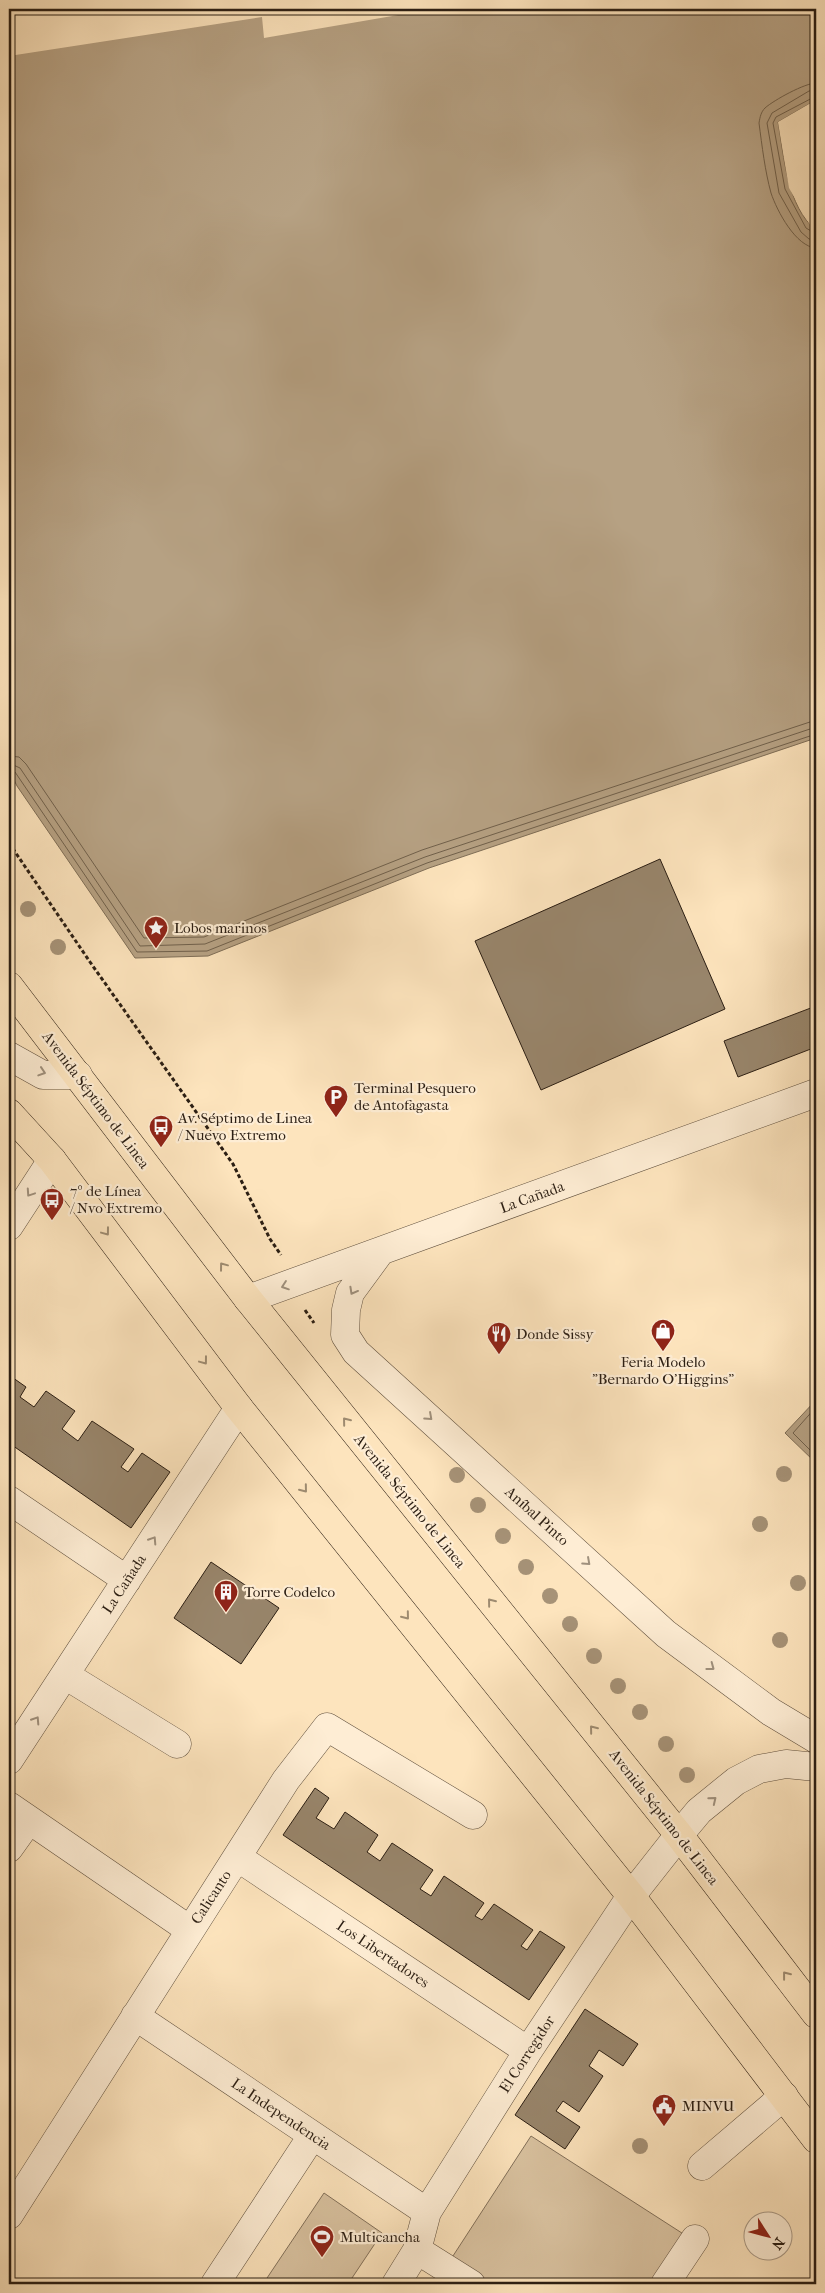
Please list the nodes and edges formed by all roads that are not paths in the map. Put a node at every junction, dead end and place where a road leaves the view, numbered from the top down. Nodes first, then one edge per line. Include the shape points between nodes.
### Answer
1 (9, 986) edge
2 (9, 1056) edge
3 (78, 1075) junction
4 (816, 1093) edge
5 (9, 1113) edge
6 (52, 1160) junction
7 (9, 1226) edge
8 (380, 1252) junction
9 (248, 1299) junction
10 (240, 1408) junction
11 (9, 1500) edge
12 (127, 1580) junction
13 (65, 1675) junction
14 (816, 1739) edge
15 (177, 1744) dead end
16 (9, 1760) edge
17 (816, 1767) edge
18 (19, 1813) edge
19 (473, 1815) dead end
20 (679, 1835) junction
21 (9, 1848) edge
22 (237, 1857) junction
23 (631, 1896) junction
24 (190, 1930) junction
25 (816, 2014) edge
26 (135, 2016) junction
27 (528, 2051) junction
28 (784, 2096) junction
29 (312, 2136) junction
30 (816, 2139) edge
31 (702, 2166) dead end
32 (427, 2212) junction
33 (9, 2215) edge
34 (696, 2239) dead end
35 (417, 2250) junction
36 (215, 2284) edge
37 (396, 2284) edge
38 (471, 2284) edge
39 (665, 2284) edge

1 - 3 highway, Avenida Séptimo de Linea
2 -> 3 street via 44,1075
9 -> 3 highway, Avenida Séptimo de Linea
4 - 8 street, La Cañada
5 - 6 highway
6 -> 7 street
6 -> 10 highway
8 -> 9 street, La Cañada
8 -> 14 street, Aníbal Pinto via 350,1293 345,1335 356,1352 666,1634 771,1712
20 -> 9 highway, Avenida Séptimo de Linea
12 -> 10 street, La Cañada
10 -> 23 highway
11 - 12 street
12 - 13 street, La Cañada
13 - 15 street
16 -> 13 street, La Cañada
20 -> 17 street via 699,1811 736,1782 759,1769 786,1764
18 - 21 street
18 - 24 street
19 - 22 street, Calicanto via 327,1727 286,1780
20 - 23 street, El Corregidor
25 -> 20 highway, Avenida Séptimo de Linea
22 - 24 street, Calicanto
22 - 27 street, Los Libertadores
23 - 27 street, El Corregidor
23 - 28 highway
24 - 26 street, Calicanto
26 - 29 street, La Independencia
26 - 33 street, Calicanto
27 - 32 street, El Corregidor
28 - 30 highway
28 - 31 street
29 - 32 street, La Independencia
29 - 36 street
32 - 35 street, El Corregidor
34 - 39 street
35 - 37 street, El Corregidor
35 - 38 street

